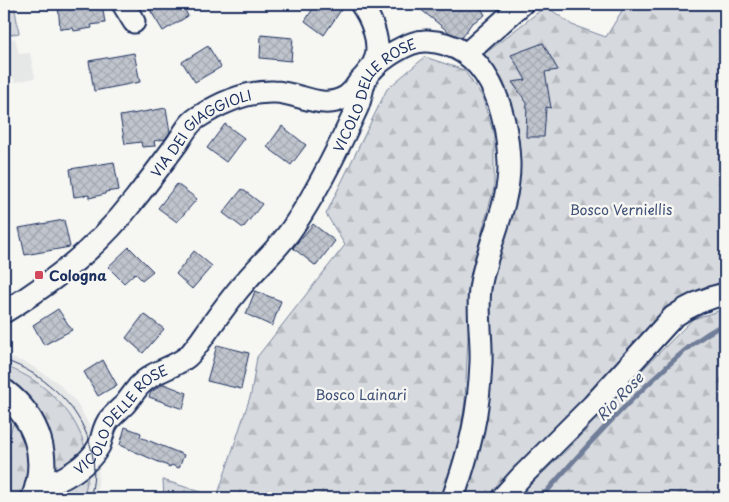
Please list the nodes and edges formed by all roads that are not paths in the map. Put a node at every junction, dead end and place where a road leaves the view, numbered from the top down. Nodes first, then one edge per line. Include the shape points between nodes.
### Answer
1 (361, 4) edge
2 (522, 4) edge
3 (466, 54) junction
4 (368, 73) junction
5 (725, 294) edge
6 (4, 312) edge
7 (6, 397) edge
8 (38, 491) edge
9 (453, 498) edge
10 (502, 498) edge

1 - 4 street, VIA DEI GIAGGIOLI via 371,20 376,43 376,57
2 - 3 street
3 - 4 street, VICOLO DELLE ROSE via 441,42 419,41 397,50
3 - 9 street, VICOLO DELLE ROSE via 485,75 497,98 507,140 509,167 502,210 480,290 481,358 475,425
4 - 6 street, VIA DEI GIAGGIOLI via 347,96 331,103 319,103 288,93 263,92 236,98 194,120 134,200 93,246 68,268
4 - 8 street, VICOLO DELLE ROSE via 351,121 292,229 244,283 188,357 140,385 109,420 98,448 87,460 65,477
5 - 10 street via 706,298 673,317
7 - 8 main road via 25,412 36,433 42,465

